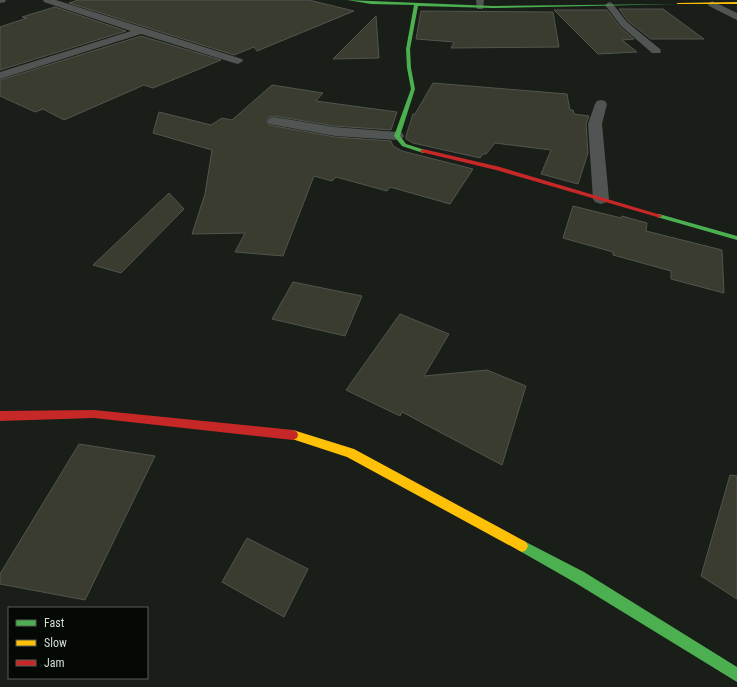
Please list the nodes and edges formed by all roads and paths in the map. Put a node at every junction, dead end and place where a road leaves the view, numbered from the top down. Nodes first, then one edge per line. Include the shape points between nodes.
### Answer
1 (47, 0) edge
2 (349, 0) edge
3 (634, 2) edge
4 (480, 3) edge
5 (737, 3) edge
6 (712, 4) junction
7 (416, 5) junction
8 (609, 5) junction
9 (737, 17) edge
10 (141, 31) junction
11 (656, 51) dead end
12 (238, 61) dead end
13 (0, 76) edge
14 (601, 104) dead end
15 (274, 121) dead end
16 (398, 136) junction
17 (601, 199) junction
18 (737, 238) edge
19 (0, 416) edge
20 (737, 675) edge

1 - 10 street
2 - 7 street
3 - 6 street
3 - 8 street
4 - 7 street
4 - 8 street
5 - 6 street
6 - 9 street
7 - 16 street via 408,49 413,89
8 - 11 street via 624,24
10 - 12 street
10 - 13 street
14 - 17 street via 595,124
15 - 16 street via 311,129 368,136
16 - 17 street via 400,142 407,147 498,168
17 - 18 street
19 - 20 street via 94,414 288,433 350,453 579,577

